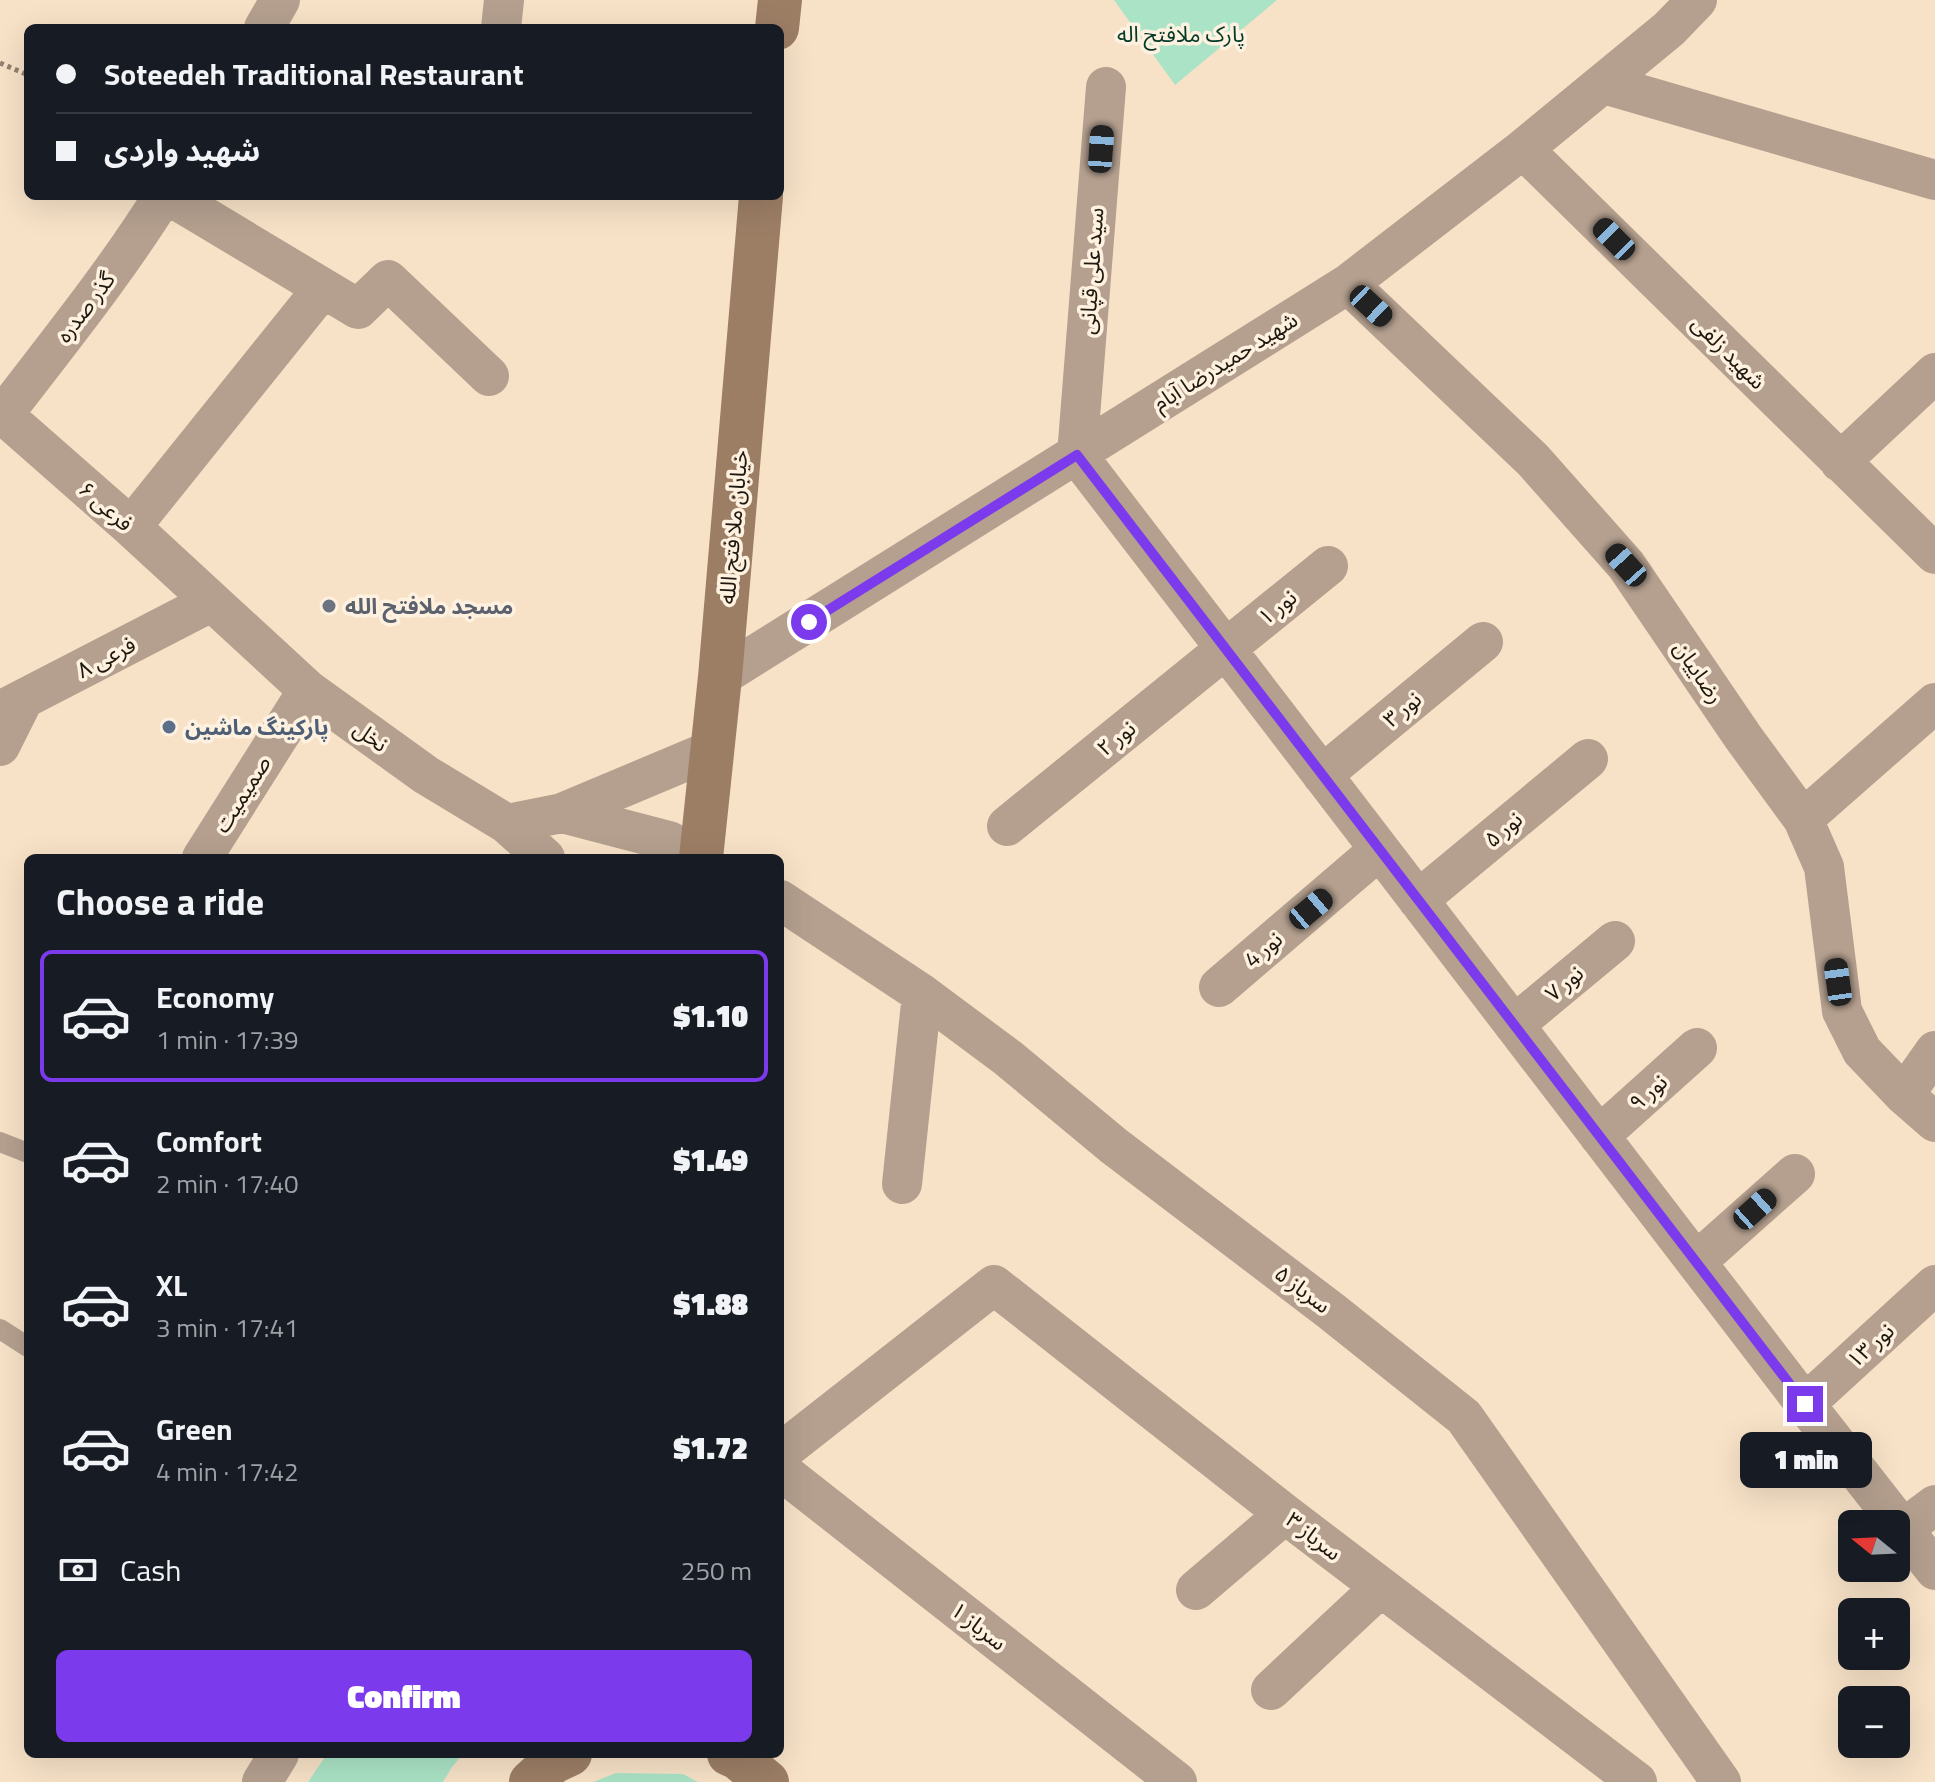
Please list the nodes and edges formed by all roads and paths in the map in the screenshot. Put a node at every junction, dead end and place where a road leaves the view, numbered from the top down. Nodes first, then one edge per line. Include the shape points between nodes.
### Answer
1 (280, 0) edge
2 (504, 0) edge
3 (780, 0) edge
4 (1697, 0) edge
5 (266, 24) edge
6 (501, 24) edge
7 (777, 24) edge
8 (0, 63) edge
9 (24, 73) edge
10 (1604, 84) junction
11 (1106, 87) dead end
12 (1523, 149) junction
13 (1935, 180) edge
14 (160, 200) edge
15 (177, 200) edge
16 (761, 200) edge
17 (1348, 284) junction
18 (323, 288) junction
19 (1935, 373) edge
20 (489, 376) dead end
21 (1, 414) edge
22 (1077, 455) junction
23 (1840, 462) junction
24 (131, 527) junction
25 (1935, 554) edge
26 (1328, 566) dead end
27 (211, 602) junction
28 (1483, 642) dead end
29 (1226, 649) junction
30 (720, 677) junction
31 (308, 690) junction
32 (1935, 703) edge
33 (12, 706) edge
34 (0, 746) edge
35 (712, 750) junction
36 (1588, 759) dead end
37 (1322, 775) junction
38 (562, 813) junction
39 (1803, 819) junction
40 (507, 824) junction
41 (1007, 826) dead end
42 (1379, 850) junction
43 (205, 854) edge
44 (541, 854) edge
45 (693, 854) edge
46 (700, 854) edge
47 (1418, 900) junction
48 (784, 903) edge
49 (1615, 941) dead end
50 (1219, 987) dead end
51 (922, 994) junction
52 (1514, 1025) junction
53 (1697, 1048) dead end
54 (1935, 1051) edge
55 (1904, 1095) junction
56 (1935, 1122) edge
57 (1599, 1136) junction
58 (0, 1142) edge
59 (24, 1151) edge
60 (1795, 1174) dead end
61 (902, 1184) dead end
62 (1696, 1262) junction
63 (1935, 1285) edge
64 (0, 1329) edge
65 (24, 1344) edge
66 (1805, 1404) junction
67 (784, 1450) edge
68 (784, 1473) edge
69 (1935, 1505) edge
70 (1888, 1510) edge
71 (1285, 1514) junction
72 (1910, 1524) edge
73 (1910, 1538) edge
74 (1935, 1570) edge
75 (1381, 1587) junction
76 (1196, 1590) dead end
77 (1271, 1690) dead end
78 (277, 1758) edge
79 (562, 1758) edge
80 (738, 1758) edge
81 (262, 1782) edge
82 (531, 1782) edge
83 (767, 1782) edge
84 (1177, 1782) edge
85 (1637, 1782) edge
86 (1721, 1782) edge

1 - 5 street
2 - 6 street
3 - 7 main road
4 - 10 street, شهید حمیدرضا آبام
8 - 9 path
10 - 12 street, شهید حمیدرضا آبام
10 - 13 street
11 - 22 street, سید علی قپانی
12 - 17 street, شهید حمیدرضا آبام
12 - 23 street, شهید زلفی
14 - 21 street, گذر صدره via 85,309
15 - 18 street
16 - 30 main road, خیابان ملا فتح الله
17 - 22 street, شهید حمیدرضا آبام
17 - 39 street, رضاییان via 1533,460 1626,565
18 - 20 street via 358,309 388,280
18 - 24 street
19 - 23 street
21 - 24 street, فرعی ۶
22 - 29 street
22 - 30 street, شهید حمیدرضا آبام
23 - 25 street, شهید زلفی
24 - 27 street, فرعی ۶
26 - 29 street, نور ۱
27 - 31 street, نخل
27 - 33 street, فرعی ۸
28 - 37 street, نور ۳
29 - 37 street
29 - 41 street, نور ۲
30 - 35 main road, خیابان ملا فتح الله
31 - 40 street, نخل via 426,775
31 - 43 street, صمیمیت
32 - 39 street
33 - 34 street
35 - 38 street
35 - 46 main road, خیابان ملا فتح الله
36 - 47 street, نور ۵
37 - 42 street
38 - 40 street
38 - 45 street via 669,841
39 - 55 street, رضاییان via 1824,867 1842,1011 1862,1051
40 - 44 street, نخل
42 - 47 street
42 - 50 street, نور 4
47 - 52 street
48 - 51 street, سرباز ۵
49 - 52 street, نور ۷
51 - 61 street
51 - 86 street, سرباز ۵ via 1464,1417
52 - 57 street
53 - 57 street, نور ۹
54 - 55 street
55 - 56 street, رضاییان
57 - 62 street
58 - 59 lane
60 - 62 street
62 - 66 street
63 - 66 street, نور ۱۳
64 - 65 lane
66 - 70 street
67 - 71 street, سرباز ۳ via 994,1285
68 - 84 street, سرباز ۱
69 - 72 street
71 - 75 street, سرباز ۳
71 - 76 street
73 - 74 street
75 - 77 street
75 - 85 street, سرباز ۳
78 - 81 street
79 - 82 main road
80 - 83 main road

